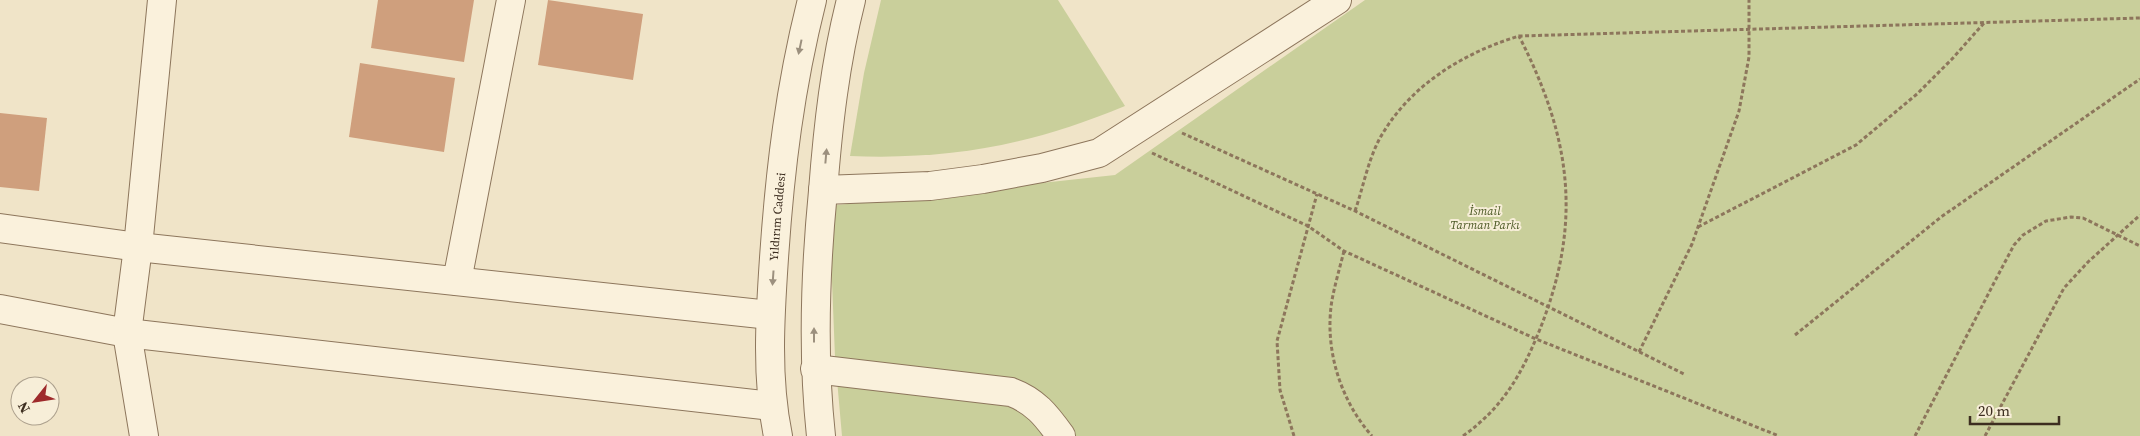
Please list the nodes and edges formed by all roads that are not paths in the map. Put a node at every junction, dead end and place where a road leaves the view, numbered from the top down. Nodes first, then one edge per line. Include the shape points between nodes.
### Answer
1 (162, 0) edge
2 (511, 0) edge
3 (812, 0) edge
4 (851, 0) edge
5 (1337, 0) edge
6 (823, 190) junction
7 (0, 228) edge
8 (138, 247) junction
9 (457, 281) junction
10 (0, 309) edge
11 (770, 315) junction
12 (127, 333) junction
13 (815, 370) junction
14 (772, 406) junction
15 (144, 436) edge
16 (778, 436) edge
17 (820, 436) edge
18 (1061, 436) edge

1 - 8 street
2 - 9 street
3 -> 11 street, Yıldırım Caddesi via 790,97 782,152
6 -> 4 street via 833,86
5 - 6 street via 1099,153 983,179 912,187
13 -> 6 street via 814,292
7 - 8 street
8 - 9 street
8 - 12 street
9 - 11 street
10 - 12 street
11 - 14 street, Yıldırım Caddesi
12 - 14 street
12 - 15 street
13 - 17 street
13 - 18 street via 1010,392 1035,403
14 - 16 street, Yıldırım Caddesi

